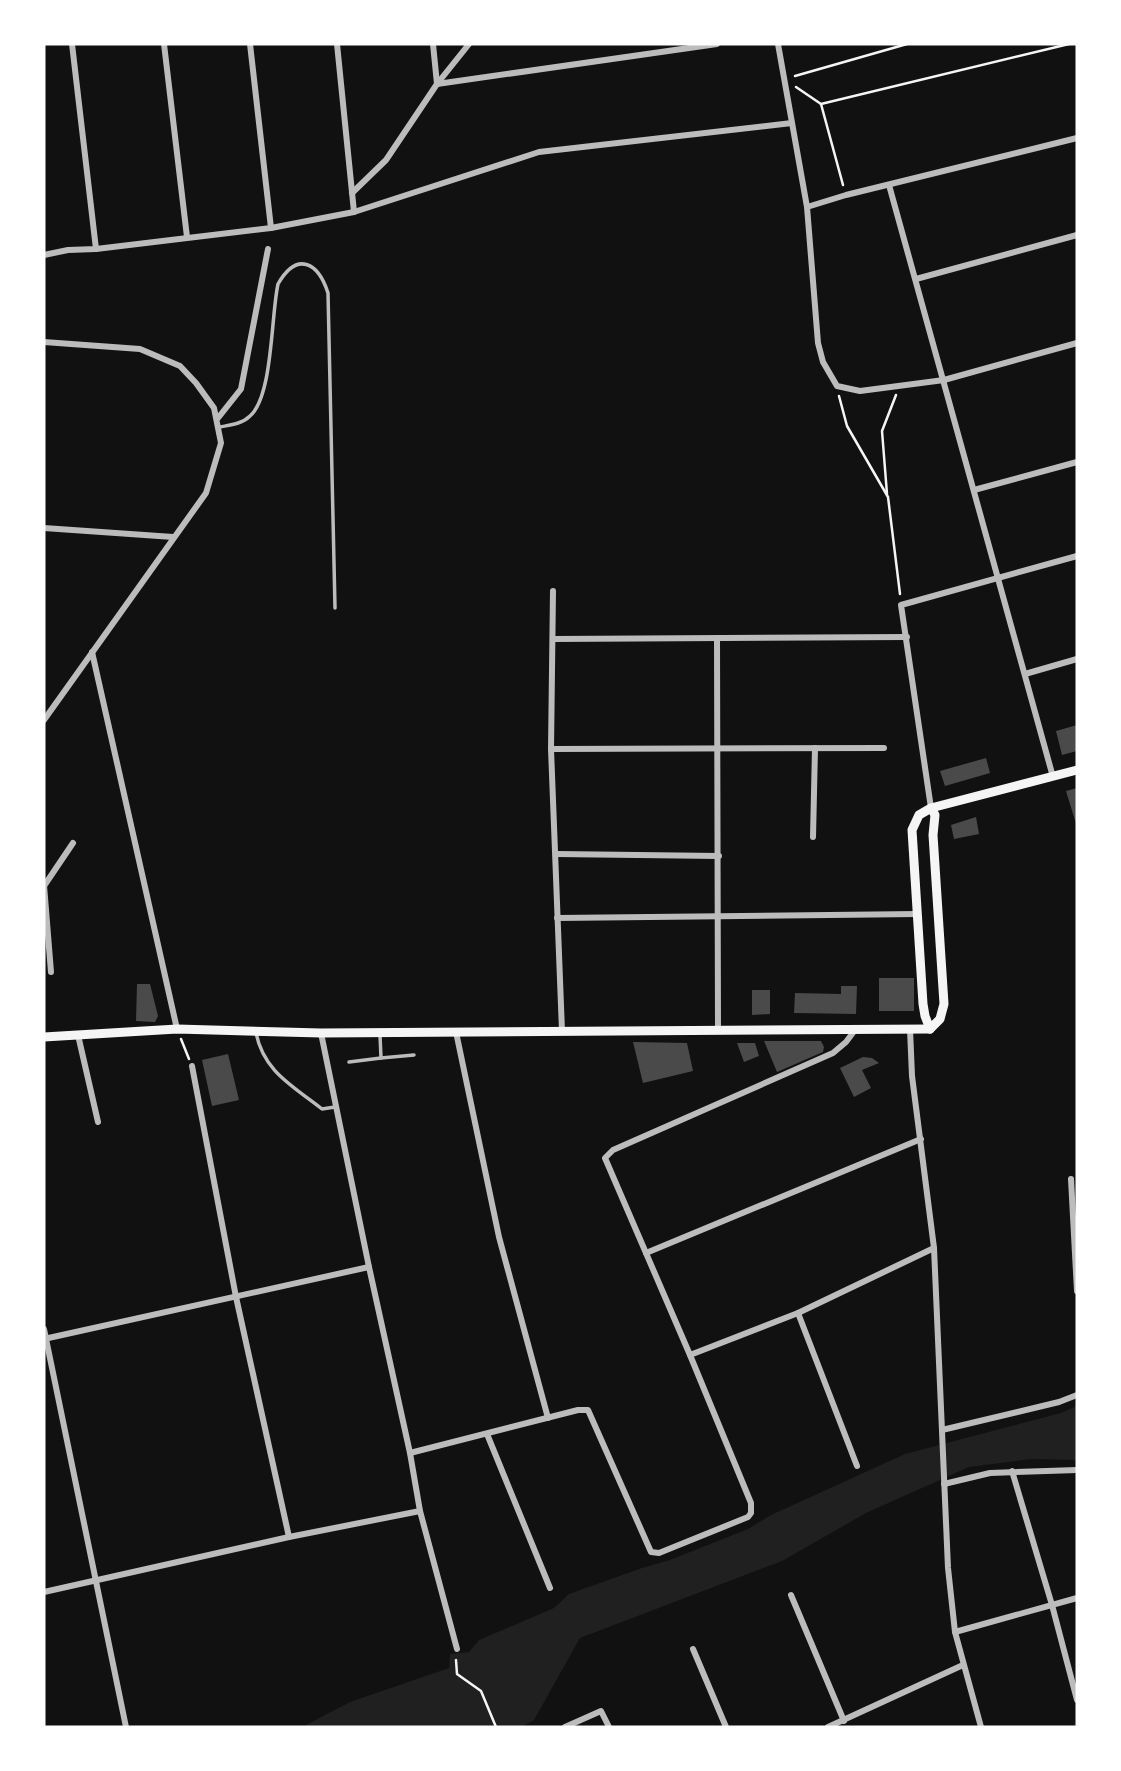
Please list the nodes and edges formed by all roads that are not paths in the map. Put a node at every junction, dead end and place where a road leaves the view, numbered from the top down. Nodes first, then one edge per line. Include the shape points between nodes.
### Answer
1 (72, 44) edge
2 (164, 44) edge
3 (250, 44) edge
4 (337, 44) edge
5 (433, 44) edge
6 (469, 44) edge
7 (718, 44) edge
8 (778, 44) edge
9 (437, 84) junction
10 (792, 123) junction
11 (1077, 138) edge
12 (889, 185) junction
13 (352, 193) junction
14 (807, 207) junction
15 (354, 212) junction
16 (271, 228) junction
17 (1077, 235) edge
18 (187, 237) junction
19 (96, 249) junction
20 (268, 249) dead end
21 (44, 255) edge
22 (916, 279) junction
23 (44, 342) edge
24 (1077, 344) edge
25 (944, 380) junction
26 (218, 418) junction
27 (220, 427) junction
28 (1077, 462) edge
29 (974, 490) junction
30 (44, 528) edge
31 (173, 537) junction
32 (1077, 556) edge
33 (999, 578) junction
34 (553, 591) dead end
35 (335, 608) dead end
36 (907, 637) junction
37 (717, 638) junction
38 (553, 639) junction
39 (92, 652) junction
40 (1077, 659) edge
41 (1025, 674) junction
42 (44, 720) edge
43 (717, 748) junction
44 (816, 748) junction
45 (884, 748) dead end
46 (551, 749) junction
47 (1077, 770) edge
48 (1054, 777) junction
49 (930, 808) junction
50 (813, 837) dead end
51 (73, 843) dead end
52 (556, 853) junction
53 (719, 856) junction
54 (44, 886) edge
55 (918, 914) junction
56 (717, 916) junction
57 (557, 918) junction
58 (51, 972) dead end
59 (177, 1029) junction
60 (910, 1029) junction
61 (930, 1029) junction
62 (718, 1030) junction
63 (855, 1030) junction
64 (256, 1031) junction
65 (562, 1031) junction
66 (380, 1032) junction
67 (456, 1032) junction
68 (321, 1033) junction
69 (78, 1035) junction
70 (44, 1037) edge
71 (414, 1055) dead end
72 (381, 1058) junction
73 (349, 1062) dead end
74 (192, 1066) road end
75 (335, 1107) junction
76 (98, 1122) dead end
77 (921, 1139) junction
78 (1071, 1179) dead end
79 (934, 1248) junction
80 (646, 1253) junction
81 (369, 1267) junction
82 (1077, 1291) edge
83 (236, 1297) junction
84 (797, 1313) junction
85 (44, 1329) edge
86 (45, 1339) edge
87 (690, 1355) junction
88 (1077, 1395) edge
89 (548, 1418) junction
90 (942, 1430) junction
91 (487, 1434) junction
92 (410, 1453) junction
93 (858, 1466) dead end
94 (1077, 1470) edge
95 (1012, 1471) junction
96 (944, 1484) junction
97 (420, 1511) junction
98 (289, 1537) junction
99 (95, 1581) junction
100 (550, 1588) dead end
101 (44, 1592) edge
102 (791, 1595) dead end
103 (1077, 1598) edge
104 (1052, 1605) junction
105 (955, 1632) junction
106 (457, 1649) road end
107 (693, 1649) dead end
108 (963, 1665) junction
109 (1077, 1700) edge
110 (844, 1721) junction
111 (126, 1727) edge
112 (565, 1727) edge
113 (609, 1727) edge
114 (726, 1727) edge
115 (828, 1727) edge
116 (981, 1727) edge

1 - 19 street
2 - 18 street
3 - 16 street
4 - 13 street
5 - 9 street
6 - 9 street
7 - 9 street
8 - 10 street
9 - 13 street via 386,160
10 - 14 street
10 - 15 street via 539,152
11 - 12 street
12 - 14 street
12 - 22 street
13 - 15 street
14 - 25 street via 818,342 837,386 860,391
15 - 16 street
16 - 18 street
17 - 22 street
18 - 19 street
19 - 21 street
20 - 26 street via 241,389
22 - 25 street
23 - 26 street via 140,349 180,366
24 - 25 street
25 - 29 street
26 - 27 street
27 - 31 street via 221,443 206,493
27 - 35 lane via 239,423 259,404 278,284 294,266 314,267 328,293
28 - 29 street
29 - 33 street
30 - 31 street
31 - 39 street
32 - 33 street
33 - 36 street via 901,604
33 - 41 street
34 - 38 street
36 - 37 street
36 - 49 street
37 - 38 street
37 - 43 street
38 - 46 street
39 - 42 street
39 - 59 street
40 - 41 street
41 - 48 street
43 - 44 street
43 - 46 street
43 - 53 street
44 - 45 street
44 - 50 street
46 - 52 street
47 - 48 main road
48 - 49 main road
49 - 55 main road via 912,830
49 - 61 main road via 935,815 944,1004 940,1019
51 - 54 street
52 - 53 street
52 - 57 street
53 - 56 street
54 - 58 street
55 - 56 street
55 - 61 main road via 923,1004
56 - 57 street
56 - 62 street
57 - 65 street
59 - 64 main road
59 - 69 main road
60 - 61 main road
60 - 63 main road
60 - 77 street
62 - 63 main road
62 - 65 main road
63 - 80 street via 833,1053 613,1150 605,1158
64 - 68 main road
64 - 75 lane via 270,1067 322,1109
65 - 67 main road
66 - 67 main road
66 - 68 main road
66 - 72 lane
67 - 89 street via 499,1237
68 - 75 street
69 - 70 main road
69 - 76 street
71 - 72 lane
72 - 73 lane
74 - 83 street
75 - 81 street
77 - 79 street
77 - 80 street
78 - 82 street
79 - 84 street
79 - 90 street
80 - 87 street
81 - 83 street
81 - 92 street
83 - 86 street
83 - 98 street
84 - 87 street
84 - 93 street
85 - 86 street
86 - 99 street
87 - 89 street via 751,1503 748,1517 654,1553 648,1549 588,1410
88 - 90 street
89 - 91 street
90 - 96 street
91 - 92 street
91 - 100 street
92 - 97 street
94 - 95 street
95 - 96 street
95 - 104 street
96 - 105 street
97 - 98 street
97 - 106 street
98 - 99 street
99 - 101 street
99 - 111 street
102 - 110 street
103 - 104 street
104 - 105 street
104 - 109 street
105 - 108 street
107 - 114 street
108 - 110 street
108 - 116 street
110 - 115 street
112 - 113 street via 601,1711

